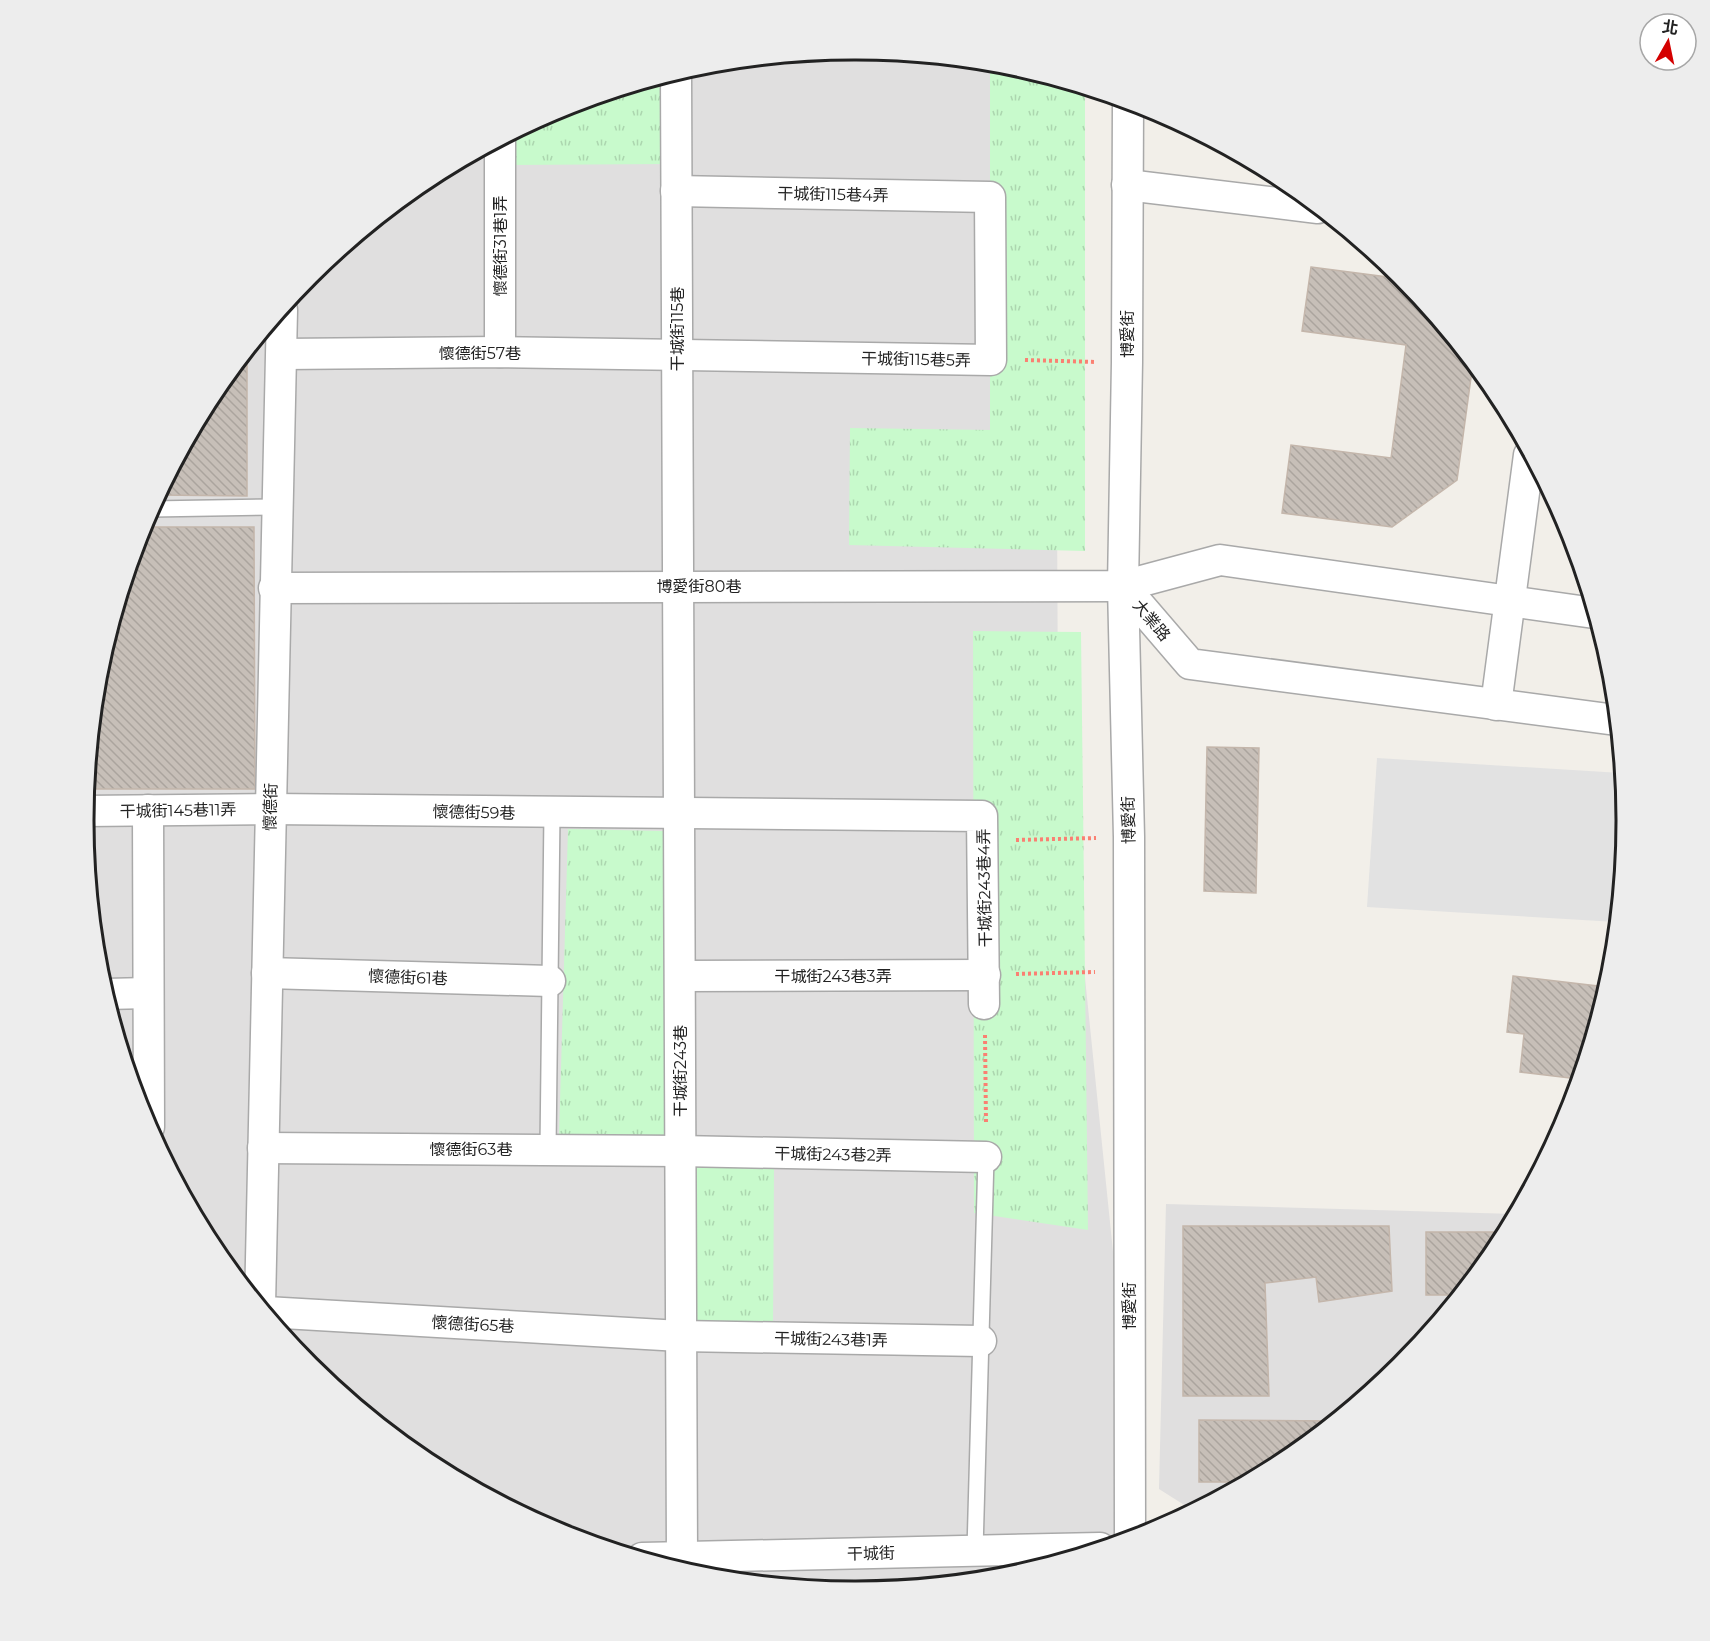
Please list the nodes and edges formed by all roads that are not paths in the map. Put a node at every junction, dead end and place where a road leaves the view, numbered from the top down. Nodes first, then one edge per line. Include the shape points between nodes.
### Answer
1 (676, 82) edge
2 (1128, 111) edge
3 (500, 148) edge
4 (1127, 185) junction
5 (676, 191) junction
6 (990, 197) joint
7 (1303, 206) edge
8 (282, 320) edge
9 (500, 352) junction
10 (283, 354) junction
11 (677, 357) junction
12 (1528, 468) edge
13 (277, 507) junction
14 (161, 509) edge
15 (677, 586) junction
16 (1123, 586) junction
17 (274, 588) junction
18 (1511, 602) junction
19 (1586, 612) edge
20 (1496, 705) junction
21 (1609, 719) edge
22 (270, 809) junction
23 (148, 810) junction
24 (94, 812) edge
25 (552, 813) junction
26 (677, 814) junction
27 (267, 973) junction
28 (985, 975) junction
29 (681, 976) junction
30 (550, 981) junction
31 (147, 993) junction
32 (115, 994) edge
33 (984, 1004) road end
34 (149, 1103) edge
35 (263, 1148) junction
36 (548, 1149) junction
37 (680, 1151) junction
38 (986, 1156) joint
39 (260, 1293) edge
40 (275, 1313) edge
41 (680, 1336) junction
42 (981, 1341) junction
43 (1130, 1529) edge
44 (1074, 1548) edge
45 (975, 1550) junction
46 (668, 1557) edge
47 (682, 1557) junction

1 - 5 street, 干城街115巷
2 - 4 street, 博愛街
3 - 9 street, 懷德街31巷1弄
4 - 7 street
4 - 16 street, 博愛街
5 - 6 street, 干城街115巷4弄
5 - 11 street, 干城街115巷
6 - 11 street, 干城街115巷5弄 via 991,360
8 - 10 street, 懷德街
9 - 10 street, 懷德街57巷
9 - 11 street, 懷德街57巷
10 - 13 street, 懷德街
11 - 15 street, 干城街115巷
12 - 18 street
13 - 14 lane
13 - 17 street, 懷德街
15 - 16 street, 博愛街80巷
15 - 17 street, 博愛街80巷
15 - 26 street, 干城街243巷
16 - 18 street, 大業路 via 1220,560
16 - 20 street, 大業路 via 1190,664
16 - 43 street, 博愛街 via 1129,971
17 - 22 street, 懷德街
18 - 19 street, 大業路
18 - 20 street
20 - 21 street, 大業路
22 - 23 street, 干城街145巷11弄
22 - 25 street, 懷德街59巷
22 - 27 street, 懷德街
23 - 24 street, 干城街145巷11弄
23 - 31 street
25 - 26 street, 懷德街59巷
25 - 30 lane
26 - 28 street, 干城街243巷4弄 via 982,816
26 - 29 street, 干城街243巷
27 - 30 street, 懷德街61巷
27 - 35 street, 懷德街
28 - 29 street, 干城街243巷3弄
28 - 33 street, 干城街243巷4弄
29 - 37 street, 干城街243巷
30 - 36 lane
31 - 32 street
31 - 34 street
35 - 36 street, 懷德街63巷
35 - 39 street, 懷德街
36 - 37 street, 懷德街63巷
37 - 38 street, 干城街243巷2弄
37 - 41 street, 干城街243巷
38 - 42 lane
40 - 41 street, 懷德街65巷
41 - 42 street, 干城街243巷1弄
41 - 47 street, 干城街243巷
42 - 45 lane
44 - 45 street, 干城街
45 - 47 street, 干城街
46 - 47 street, 干城街

